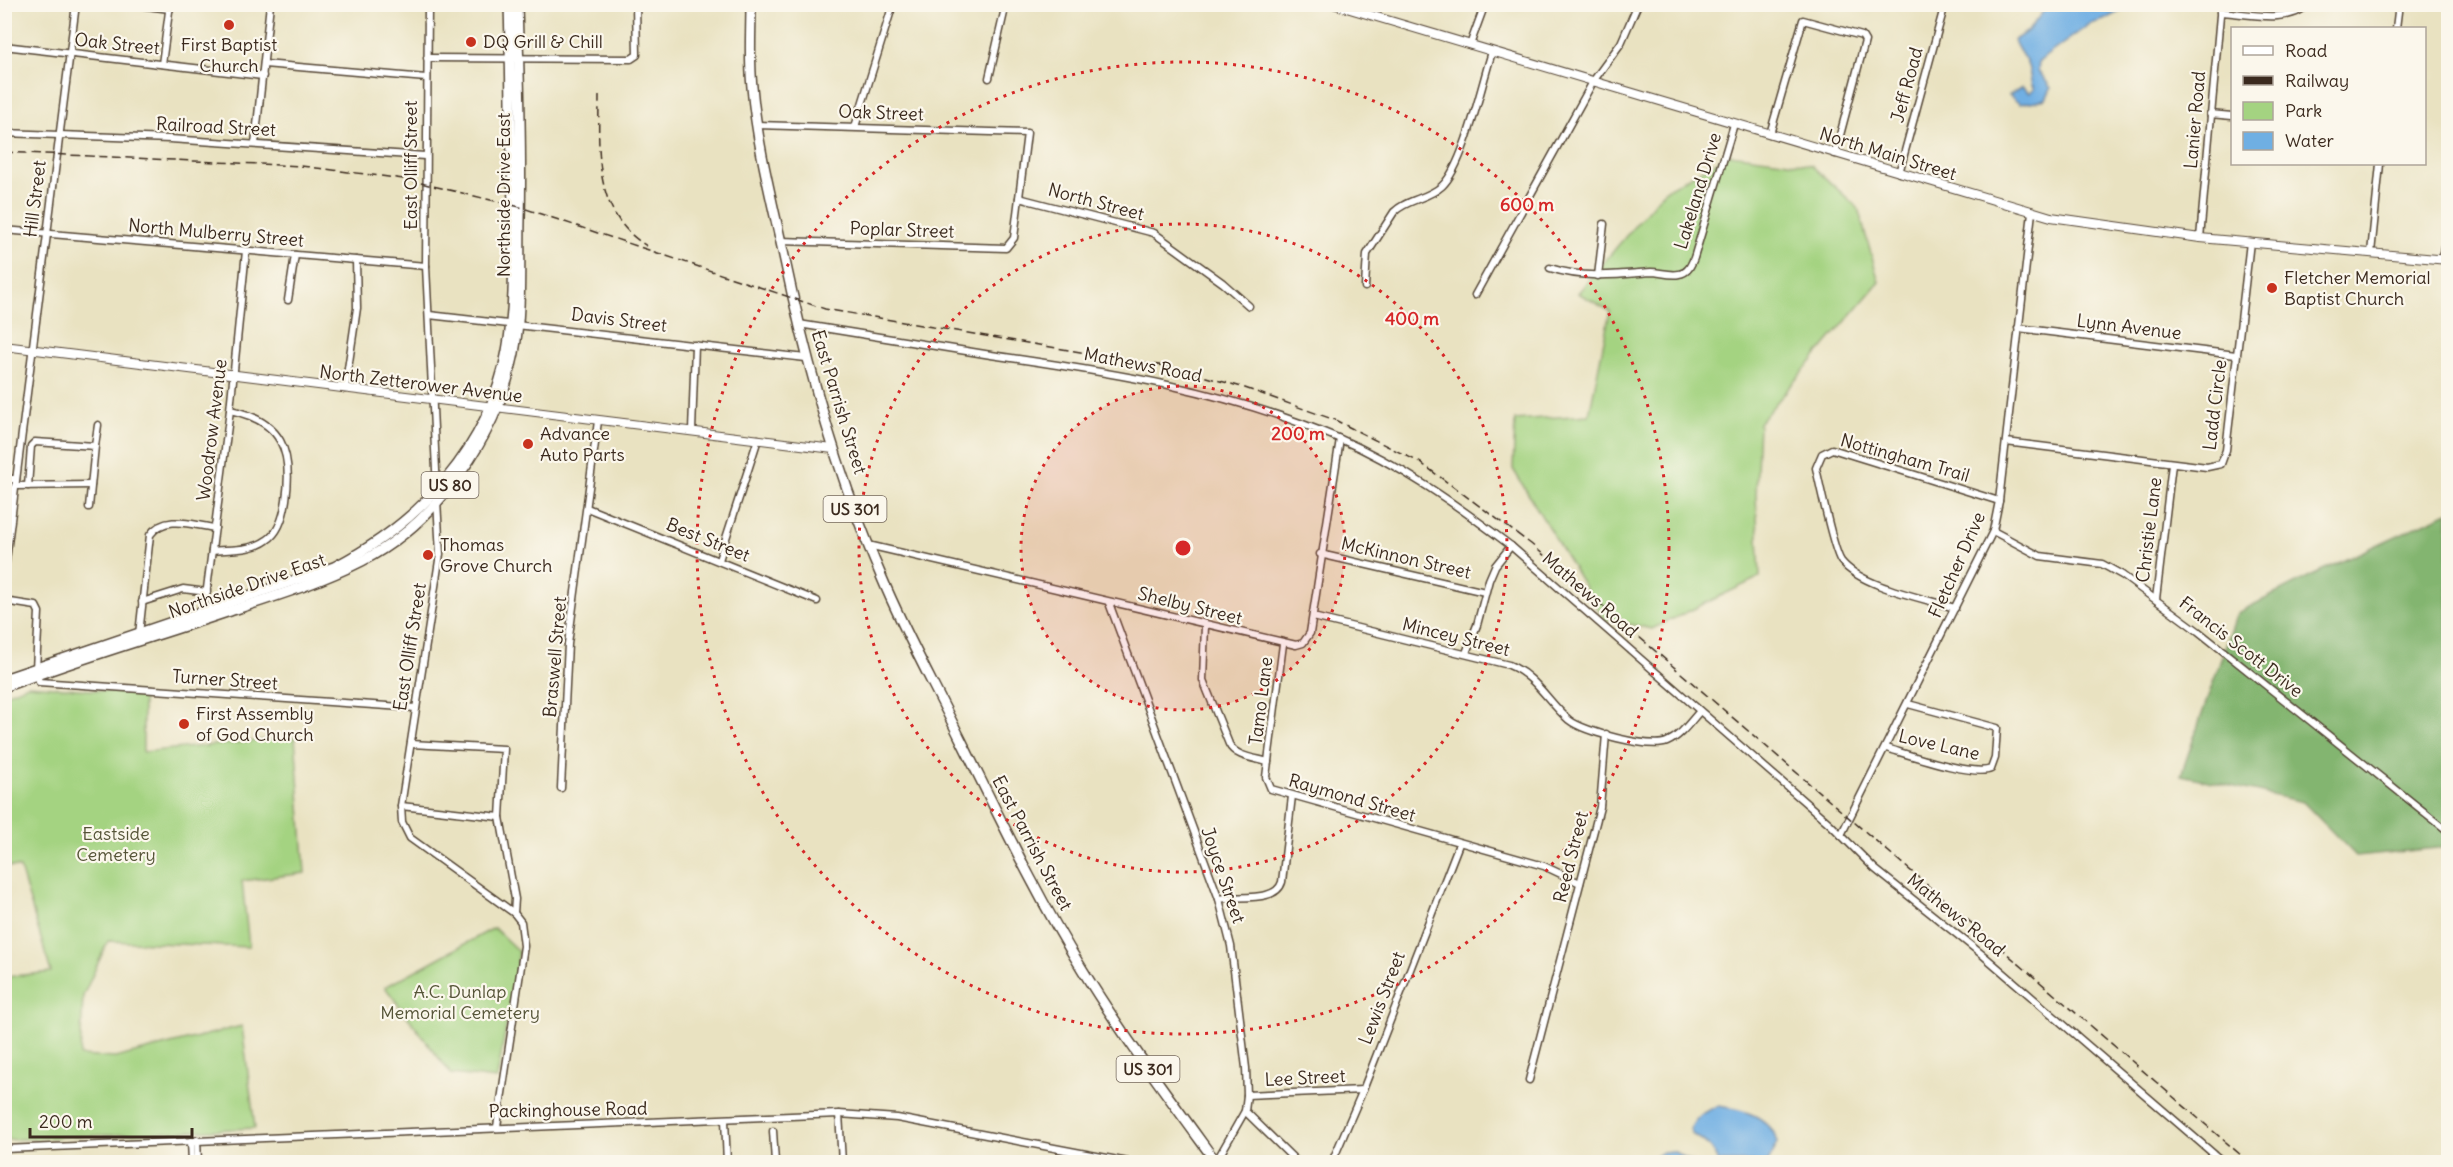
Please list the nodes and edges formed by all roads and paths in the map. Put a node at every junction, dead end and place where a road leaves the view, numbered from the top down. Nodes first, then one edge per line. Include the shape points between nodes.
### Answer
1 (76, 4) edge
2 (131, 4) edge
3 (270, 4) edge
4 (428, 4) edge
5 (509, 4) edge
6 (517, 4) edge
7 (636, 4) edge
8 (751, 4) edge
9 (893, 4) edge
10 (1006, 4) edge
11 (1333, 4) edge
12 (1485, 4) edge
13 (1638, 4) edge
14 (1945, 4) edge
15 (2308, 4) edge
16 (2399, 4) edge
17 (170, 7) edge
18 (2220, 8) edge
19 (2396, 27) edge
20 (4, 45) edge
21 (1470, 45) junction
22 (1492, 52) junction
23 (69, 53) junction
24 (427, 58) junction
25 (515, 58) junction
26 (162, 64) junction
27 (264, 64) junction
28 (263, 76) junction
29 (426, 78) junction
30 (989, 78) dead end
31 (1594, 80) junction
32 (2211, 114) junction
33 (2231, 116) edge
34 (1734, 124) junction
35 (757, 125) junction
36 (855, 127) junction
37 (4, 134) edge
38 (1770, 134) junction
39 (58, 135) junction
40 (255, 144) junction
41 (1836, 154) junction
42 (425, 156) junction
43 (2380, 165) edge
44 (1899, 173) junction
45 (1019, 198) junction
46 (2032, 212) junction
47 (1604, 224) dead end
48 (2448, 224) edge
49 (4, 230) edge
50 (45, 234) junction
51 (2200, 238) junction
52 (780, 241) junction
53 (2250, 242) junction
54 (246, 251) junction
55 (2371, 253) junction
56 (295, 255) junction
57 (356, 260) junction
58 (2445, 260) edge
59 (426, 266) junction
60 (1550, 268) dead end
61 (1598, 276) junction
62 (1365, 287) dead end
63 (1475, 296) dead end
64 (288, 300) dead end
65 (1249, 306) dead end
66 (429, 315) junction
67 (514, 323) junction
68 (799, 324) junction
69 (2018, 328) junction
70 (695, 345) junction
71 (4, 346) edge
72 (33, 350) junction
73 (2236, 355) junction
74 (806, 358) junction
75 (234, 375) junction
76 (345, 389) junction
77 (433, 401) junction
78 (492, 408) junction
79 (230, 410) junction
80 (598, 421) junction
81 (98, 425) dead end
82 (692, 431) junction
83 (758, 439) junction
84 (1340, 439) junction
85 (2006, 442) junction
86 (96, 446) junction
87 (833, 449) junction
88 (2172, 464) junction
89 (4, 479) edge
90 (16, 479) junction
91 (91, 485) junction
92 (15, 486) junction
93 (28, 486) junction
94 (437, 496) junction
95 (1999, 501) junction
96 (89, 507) dead end
97 (587, 508) junction
98 (215, 528) junction
99 (1993, 531) junction
100 (868, 545) junction
101 (1511, 546) junction
102 (212, 551) junction
103 (1320, 554) junction
104 (719, 560) junction
105 (4, 576) edge
106 (207, 592) junction
107 (1485, 592) junction
108 (2156, 599) junction
109 (4, 601) edge
110 (817, 601) dead end
111 (142, 602) junction
112 (1109, 603) junction
113 (1955, 608) junction
114 (204, 613) junction
115 (1313, 617) junction
116 (1205, 625) junction
117 (139, 638) junction
118 (1282, 644) junction
119 (1466, 653) junction
120 (36, 672) junction
121 (4, 679) edge
122 (4, 687) edge
123 (1908, 704) junction
124 (416, 708) junction
125 (1700, 711) junction
126 (1606, 734) junction
127 (411, 744) junction
128 (1886, 748) junction
129 (1268, 762) junction
130 (561, 789) dead end
131 (1292, 796) junction
132 (401, 806) junction
133 (500, 817) junction
134 (2448, 831) edge
135 (1841, 835) junction
136 (1459, 844) junction
137 (1580, 883) junction
138 (1220, 899) junction
139 (514, 913) junction
140 (1529, 1080) dead end
141 (1363, 1090) junction
142 (1247, 1095) junction
143 (1245, 1111) junction
144 (839, 1114) junction
145 (725, 1120) junction
146 (497, 1126) junction
147 (773, 1131) dead end
148 (194, 1141) junction
149 (4, 1149) edge
150 (192, 1162) edge
151 (198, 1162) edge
152 (727, 1162) edge
153 (774, 1162) edge
154 (842, 1162) edge
155 (1123, 1162) edge
156 (1128, 1162) edge
157 (1216, 1162) edge
158 (1297, 1162) edge
159 (1332, 1162) edge
160 (2223, 1162) edge

1 - 23 street, Hill Street
2 - 17 street
3 - 27 street
4 - 24 street, East Olliff Street
5 - 25 main road, Northside Drive East / US 80
6 - 25 main road, Northside Drive East / US 80
7 - 25 street via 637,54 632,59
8 - 35 main road, East Parrish Street / US 301 via 752,86
9 - 36 street
10 - 30 street
11 - 21 street, North Main Street
12 - 21 street
13 - 31 street via 1621,43
14 - 44 street, Jeff Road
15 - 18 street via 2297,13 2281,16
16 - 19 street
17 - 26 street
18 - 32 street, Lanier Road
20 - 23 street, Oak Street
21 - 22 street, North Main Street
22 - 31 street, North Main Street
22 - 62 street via 1454,172 1438,189 1394,212 1367,254
23 - 26 street, Oak Street
23 - 39 street, Hill Street
24 - 25 street
24 - 29 street, East Olliff Street
25 - 67 main road, Northside Drive East / US 80
26 - 28 street, Oak Street
27 - 28 street
27 - 29 street
28 - 40 street
29 - 42 street, East Olliff Street
31 - 34 street, North Main Street
31 - 63 street
32 - 33 street
32 - 51 street, Lanier Road
34 - 38 street, North Main Street
34 - 61 street, Lakeland Drive via 1687,272
35 - 36 street, Oak Street
35 - 52 main road, East Parrish Street / US 301
36 - 45 street, Oak Street via 1027,133
37 - 39 street, Railroad Street
38 - 41 street, North Main Street
38 - 41 street via 1803,20 1862,36 1865,41
39 - 40 street, Railroad Street
39 - 50 street, Hill Street
40 - 42 street, Railroad Street
41 - 44 street, North Main Street
42 - 59 street, East Olliff Street
43 - 55 street
44 - 46 street, North Main Street
45 - 52 street, Poplar Street via 1014,234 1006,248
45 - 65 street, North Street via 1154,233
46 - 51 street, North Main Street
46 - 69 street, Fletcher Drive
47 - 61 street
48 - 58 street
49 - 50 street, North Mulberry Street
50 - 54 street, North Mulberry Street
50 - 72 street, Hill Street
51 - 53 street, North Main Street
52 - 68 main road, East Parrish Street / US 301
53 - 55 street, North Main Street
53 - 73 street, Ladd Circle
54 - 56 street, North Mulberry Street
54 - 75 street, Woodrow Avenue
55 - 58 street, North Main Street
56 - 57 street, North Mulberry Street
56 - 64 street
57 - 59 street, North Mulberry Street
57 - 76 street via 357,308
59 - 66 street, East Olliff Street
60 - 61 street, Lakeland Drive via 1573,275
66 - 67 street, Davis Street
66 - 77 street, East Olliff Street
67 - 70 street, Davis Street
67 - 78 main road, Northside Drive East / US 80
68 - 74 main road, East Parrish Street / US 301
68 - 84 street, Mathews Road via 1163,382 1246,404
69 - 73 street, Lynn Avenue
69 - 85 street, Fletcher Drive
70 - 74 street, Davis Street
70 - 82 street
71 - 72 street, North Zetterower Avenue
72 - 75 street, North Zetterower Avenue
72 - 90 street, Hill Street
73 - 88 street, Ladd Circle via 2222,464
74 - 87 main road, East Parrish Street / US 301
75 - 76 street, North Zetterower Avenue
75 - 79 street, Woodrow Avenue
76 - 77 street, North Zetterower Avenue
77 - 78 street, North Zetterower Avenue
77 - 94 street, East Olliff Street
78 - 80 street, North Zetterower Avenue
78 - 94 main road, Northside Drive East / US 80
79 - 98 street, Woodrow Avenue
79 - 102 street via 256,418 281,442 287,453 288,483 282,520 270,539 259,545
80 - 82 street, North Zetterower Avenue
80 - 97 street, Braswell Street
81 - 86 street
82 - 83 street, North Zetterower Avenue
83 - 87 street, North Zetterower Avenue
83 - 104 street
84 - 101 street, Mathews Road via 1400,469
84 - 103 street
85 - 88 street, Ladd Circle
85 - 95 street, Fletcher Drive
86 - 91 street
86 - 93 street via 35,441 31,446
87 - 100 main road, East Parrish Street / US 301
88 - 108 street, Christie Lane
89 - 90 street
90 - 92 street, Hill Street
91 - 93 street
91 - 96 street
92 - 93 street
92 - 105 street, Hill Street
94 - 114 main road, Northside Drive East / US 80 via 364,552 334,567
94 - 117 main road, Northside Drive East / US 80 via 385,546 343,570 292,591
94 - 124 street, East Olliff Street via 440,554
95 - 99 street, Fletcher Drive
95 - 113 street, Nottingham Trail via 1832,449 1822,454 1816,468 1840,560 1875,583
97 - 104 street, Best Street
97 - 130 street, Braswell Street via 568,644
98 - 102 street, Woodrow Avenue
98 - 111 street via 169,522 158,525 150,535
99 - 108 street, Francis Scott Drive via 2040,556 2109,566
99 - 113 street, Fletcher Drive
100 - 112 street, Shelby Street
100 - 157 main road, East Parrish Street / US 301 via 980,778 1084,974
101 - 107 street via 1495,566
101 - 125 street, Mathews Road
102 - 106 street, Woodrow Avenue
103 - 107 street, McKinnon Street
103 - 115 street
104 - 110 street, Best Street
106 - 111 street via 183,589
106 - 114 street, Woodrow Avenue
107 - 119 street
108 - 134 street, Francis Scott Drive
109 - 120 street via 36,606 39,612
111 - 117 street
112 - 116 street, Shelby Street
112 - 138 street, Joyce Street
113 - 123 street, Fletcher Drive
114 - 117 main road, Northside Drive East / US 80
115 - 118 street via 1303,643
115 - 119 street, Mincey Street
116 - 118 street, Shelby Street
116 - 129 street, Raymond Street via 1203,680 1232,750
117 - 120 main road, Northside Drive East / US 80
118 - 129 street, Tamo Lane
119 - 126 street, Mincey Street via 1518,668 1571,722
120 - 121 main road, Northside Drive East / US 80
120 - 122 main road, Northside Drive East / US 80
120 - 124 street, Turner Street via 39,682
123 - 128 street, Fletcher Drive
123 - 128 street, Love Lane via 1997,728 1991,769 1968,770
124 - 127 street, East Olliff Street
125 - 126 street, Mincey Street via 1681,732 1663,743
125 - 135 street, Mathews Road
126 - 137 street, Reed Street via 1600,807
127 - 132 street, East Olliff Street
127 - 133 street via 504,749
128 - 135 street, Fletcher Drive
129 - 131 street, Raymond Street via 1268,786
131 - 136 street, Raymond Street
131 - 138 street via 1278,891
132 - 133 street
132 - 139 street, East Olliff Street via 402,822 410,838
133 - 139 street via 515,899
135 - 160 street, Mathews Road via 1875,869 1984,956
136 - 137 street, Raymond Street via 1544,866
136 - 141 street, Lewis Street
137 - 140 street, Reed Street
138 - 142 street, Joyce Street via 1231,946
139 - 146 street via 521,922 524,946
141 - 142 street, Lee Street
141 - 159 street, Lewis Street
142 - 143 street, Joyce Street
143 - 157 street, Joyce Street
143 - 158 street
144 - 145 street, Packinghouse Road
144 - 154 street
144 - 155 street, Packinghouse Road via 897,1118
145 - 146 street, Packinghouse Road
145 - 152 street
146 - 148 street, Packinghouse Road
147 - 153 street
148 - 149 street, Packinghouse Road
148 - 150 street
148 - 151 street
155 - 156 street, Packinghouse Road

